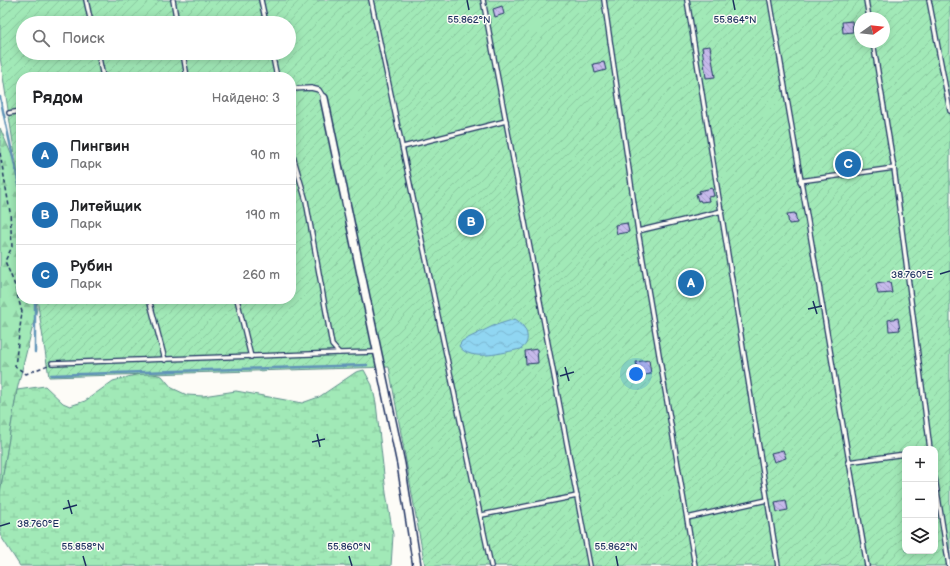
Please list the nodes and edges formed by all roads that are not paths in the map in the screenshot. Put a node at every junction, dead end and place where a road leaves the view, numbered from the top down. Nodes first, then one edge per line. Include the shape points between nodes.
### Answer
1 (86, 0) edge
2 (172, 0) edge
3 (261, 0) edge
4 (371, 0) edge
5 (483, 0) edge
6 (604, 0) edge
7 (687, 0) edge
8 (770, 0) edge
9 (866, 0) edge
10 (929, 0) edge
11 (868, 12) edge
12 (89, 16) edge
13 (175, 16) edge
14 (264, 16) edge
15 (874, 48) edge
16 (99, 60) edge
17 (184, 60) edge
18 (273, 60) edge
19 (102, 72) edge
20 (186, 72) edge
21 (276, 72) edge
22 (296, 89) edge
23 (324, 98) joint
24 (950, 111) edge
25 (9, 112) dead end
26 (16, 112) edge
27 (506, 121) junction
28 (403, 147) junction
29 (296, 166) edge
30 (894, 168) junction
31 (800, 181) junction
32 (722, 211) junction
33 (638, 231) junction
34 (150, 304) edge
35 (238, 304) edge
36 (377, 352) junction
37 (339, 353) junction
38 (251, 357) junction
39 (165, 360) junction
40 (52, 363) road end
41 (930, 446) edge
42 (902, 454) edge
43 (848, 462) junction
44 (936, 482) edge
45 (577, 496) junction
46 (767, 500) junction
47 (482, 515) junction
48 (687, 518) junction
49 (417, 566) edge
50 (491, 566) edge
51 (590, 566) edge
52 (695, 566) edge
53 (778, 566) edge
54 (867, 566) edge
55 (949, 566) edge

1 - 12 lane
2 - 13 lane
3 - 14 lane
4 - 28 lane
5 - 27 lane
6 - 33 lane
7 - 32 lane
8 - 31 lane
9 - 11 lane
10 - 24 lane
15 - 30 lane
16 - 19 lane
17 - 20 lane
18 - 21 lane
22 - 23 lane via 319,90
23 - 36 street
25 - 26 lane
27 - 28 lane
27 - 45 lane
28 - 47 lane
29 - 37 lane via 306,201 332,345
30 - 31 lane
30 - 41 lane
31 - 43 lane
32 - 33 lane
32 - 46 lane
33 - 48 lane
34 - 39 lane
35 - 38 lane
36 - 37 lane
36 - 49 street via 401,464
37 - 38 lane
38 - 39 lane
39 - 40 lane
42 - 43 lane
43 - 54 lane
44 - 55 lane
45 - 47 lane
45 - 51 lane
46 - 48 lane
46 - 53 lane
47 - 50 lane
48 - 52 lane

